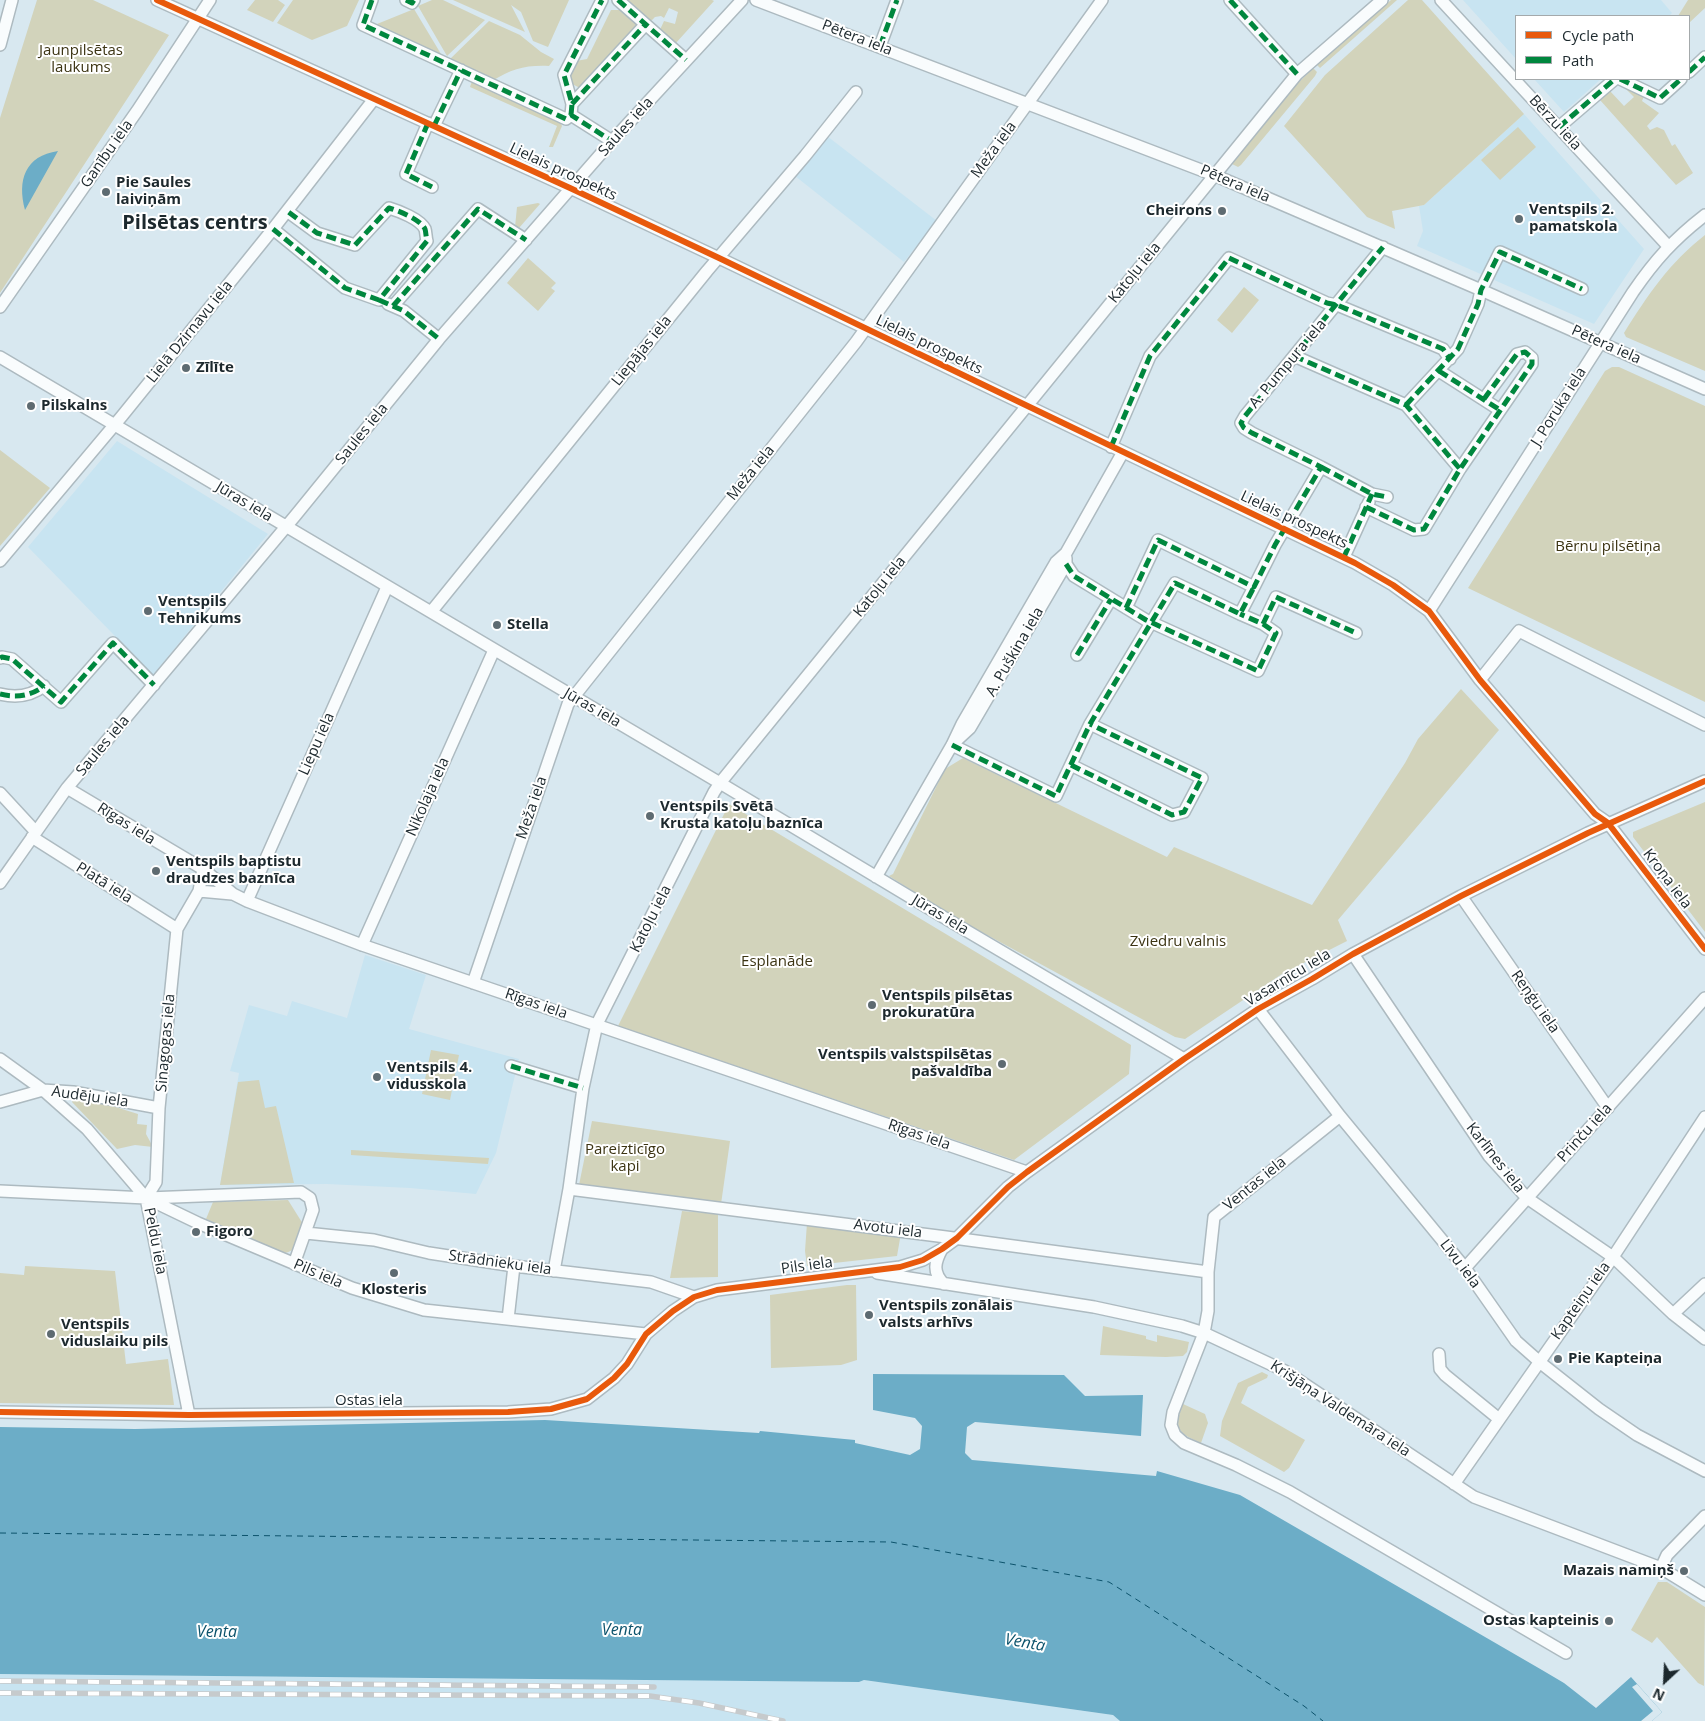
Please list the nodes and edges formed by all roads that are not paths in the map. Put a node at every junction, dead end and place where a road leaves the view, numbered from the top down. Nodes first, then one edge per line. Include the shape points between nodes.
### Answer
1 (12, 0) edge
2 (157, 0) edge
3 (210, 0) edge
4 (372, 0) edge
5 (406, 0) edge
6 (414, 0) edge
7 (602, 0) edge
8 (618, 0) edge
9 (742, 0) edge
10 (756, 0) edge
11 (897, 0) edge
12 (1102, 0) edge
13 (1230, 0) edge
14 (1382, 0) edge
15 (1441, 0) edge
16 (197, 19) junction
17 (645, 25) junction
18 (0, 44) edge
19 (880, 46) junction
20 (1705, 57) edge
21 (686, 60) junction
22 (461, 70) junction
23 (1690, 71) edge
24 (1297, 74) junction
25 (1515, 80) edge
26 (1515, 80) edge
27 (1614, 80) edge
28 (1622, 80) edge
29 (1674, 81) edge
30 (856, 92) dead end
31 (374, 99) junction
32 (1028, 103) junction
33 (571, 109) junction
34 (431, 124) junction
35 (1559, 127) junction
36 (612, 141) junction
37 (1214, 175) junction
38 (432, 187) dead end
39 (570, 188) junction
40 (287, 211) junction
41 (1705, 215) edge
42 (273, 229) junction
43 (526, 240) junction
44 (1668, 246) junction
45 (1383, 248) junction
46 (719, 258) junction
47 (1582, 289) dead end
48 (1481, 290) junction
49 (379, 300) junction
50 (1337, 305) junction
51 (0, 306) edge
52 (393, 306) junction
53 (865, 328) junction
54 (439, 339) junction
55 (1600, 343) junction
56 (1294, 356) junction
57 (0, 357) edge
58 (1450, 359) junction
59 (1439, 371) junction
60 (1705, 389) edge
61 (1484, 400) junction
62 (1406, 405) junction
63 (1027, 406) junction
64 (1500, 410) junction
65 (114, 425) junction
66 (1111, 447) junction
67 (1123, 452) junction
68 (1321, 467) junction
69 (1460, 469) junction
70 (1372, 494) junction
71 (1387, 497) dead end
72 (1366, 507) junction
73 (286, 527) junction
74 (1284, 529) junction
75 (1344, 557) junction
76 (1066, 559) junction
77 (0, 561) edge
78 (1254, 586) junction
79 (387, 587) junction
80 (1111, 599) junction
81 (1126, 608) junction
82 (431, 612) junction
83 (1429, 612) junction
84 (1240, 614) junction
85 (1151, 623) junction
86 (1263, 624) junction
87 (1356, 634) dead end
88 (494, 650) junction
89 (1077, 655) dead end
90 (0, 658) edge
91 (1480, 680) junction
92 (154, 685) junction
93 (44, 686) junction
94 (0, 694) edge
95 (574, 697) junction
96 (1090, 724) junction
97 (1705, 725) edge
98 (952, 745) junction
99 (1071, 765) junction
100 (1705, 781) edge
101 (720, 783) junction
102 (67, 788) junction
103 (0, 793) edge
104 (1608, 823) junction
105 (34, 835) junction
106 (203, 870) junction
107 (876, 877) junction
108 (0, 883) edge
109 (199, 891) junction
110 (233, 894) junction
111 (1462, 896) junction
112 (247, 900) junction
113 (177, 929) junction
114 (362, 946) junction
115 (1705, 949) edge
116 (1353, 954) junction
117 (473, 983) junction
118 (1705, 998) edge
119 (1258, 1009) junction
120 (597, 1024) junction
121 (0, 1059) edge
122 (1184, 1059) junction
123 (511, 1066) dead end
124 (583, 1088) junction
125 (43, 1090) junction
126 (0, 1102) edge
127 (160, 1108) junction
128 (1608, 1108) junction
129 (1340, 1116) junction
130 (1705, 1117) edge
131 (1027, 1172) junction
132 (569, 1189) junction
133 (0, 1191) edge
134 (146, 1198) junction
135 (1527, 1198) junction
136 (306, 1234) junction
137 (957, 1238) junction
138 (942, 1249) junction
139 (1612, 1257) junction
140 (923, 1260) joint
141 (294, 1264) junction
142 (514, 1266) junction
143 (1465, 1268) junction
144 (554, 1271) junction
145 (865, 1271) junction
146 (1208, 1272) junction
147 (944, 1284) junction
148 (1705, 1284) edge
149 (694, 1297) junction
150 (1673, 1314) junction
151 (508, 1320) junction
152 (1204, 1333) junction
153 (646, 1334) junction
154 (1705, 1339) edge
155 (1439, 1354) dead end
156 (1539, 1362) junction
157 (0, 1412) edge
158 (189, 1415) junction
159 (1499, 1419) junction
160 (1705, 1471) edge
161 (1454, 1484) junction
162 (1705, 1516) edge
163 (1660, 1568) junction
164 (1705, 1595) edge
165 (1566, 1653) dead end

1 - 18 street
2 - 16 street, Lielais prospekts
3 - 16 street, Ganību iela
4 - 22 street via 363,25
5 - 6 street via 412,3
7 - 33 street via 564,75
8 - 17 street
9 - 21 street, Saules iela
10 - 19 street, Pētera iela
11 - 19 street
12 - 32 street, Meža iela
13 - 24 street
14 - 24 street, Katoļu iela
15 - 26 street, Bērzu iela
16 - 31 street, Lielais prospekts
16 - 51 street, Ganību iela via 137,111
17 - 21 street
17 - 33 street
19 - 32 street, Pētera iela
20 - 23 street
21 - 36 street, Saules iela
22 - 33 street via 566,119
22 - 34 street
24 - 37 street, Katoļu iela
25 - 35 street, Bērzu iela
27 - 35 street
28 - 29 street via 1660,98
30 - 46 street, Liepājas iela
31 - 34 street, Lielais prospekts
31 - 40 street, Lielā Dzirnavu iela
32 - 37 street, Pētera iela
32 - 53 street, Meža iela
33 - 36 street
34 - 38 street via 406,174
34 - 39 street, Lielais prospekts
35 - 44 street, Bērzu iela
36 - 39 street, Saules iela
37 - 45 street, Pētera iela
37 - 63 street, Katoļu iela
39 - 43 street, Saules iela
39 - 46 street, Lielais prospekts
40 - 42 street, Lielā Dzirnavu iela
40 - 49 street via 317,233 355,245 389,208 401,211 425,228 427,242
41 - 44 street, J. Poruka iela
42 - 49 street via 345,288
42 - 65 street, Lielā Dzirnavu iela
43 - 52 street via 478,209
43 - 54 street, Saules iela
44 - 55 street, J. Poruka iela
45 - 48 street, Pētera iela
45 - 50 street, A. Pumpura iela
46 - 53 street, Lielais prospekts
46 - 82 street, Liepājas iela
47 - 48 street via 1500,252
48 - 55 street, Pētera iela
48 - 58 street via 1458,349
49 - 52 street
50 - 56 street, A. Pumpura iela
50 - 58 street via 1443,349
50 - 66 street via 1229,258 1150,356
52 - 54 street
53 - 63 street, Lielais prospekts
53 - 95 street, Meža iela
54 - 73 street, Saules iela
55 - 60 street, Pētera iela
55 - 83 street, J. Poruka iela
56 - 62 street
56 - 68 street, A. Pumpura iela via 1241,423 1252,433
57 - 65 street, Jūras iela
58 - 59 street
59 - 61 street
59 - 62 street
61 - 64 street
61 - 64 street via 1517,354 1525,352 1532,358 1532,364
62 - 69 street
63 - 66 street, Lielais prospekts
63 - 101 street, Katoļu iela
64 - 69 street
65 - 73 street, Jūras iela
65 - 77 street, Lielā Dzirnavu iela
66 - 67 street, Lielais prospekts
67 - 74 street, Lielais prospekts
67 - 76 street, A. Puškina iela
68 - 70 street
68 - 74 street
69 - 72 street via 1424,529 1414,530
70 - 71 street
70 - 72 street
72 - 75 street
73 - 79 street, Jūras iela
73 - 92 street, Saules iela
74 - 75 street, Lielais prospekts
74 - 78 street
75 - 83 street, Lielais prospekts via 1393,585
76 - 80 street via 1074,576
76 - 98 street, A. Puškina iela via 970,728
78 - 81 street via 1158,540
78 - 84 street
79 - 82 street, Jūras iela
79 - 112 street, Liepu iela
80 - 81 street
80 - 89 street
81 - 85 street
82 - 88 street, Jūras iela
83 - 91 street, Lielais prospekts
84 - 85 street via 1175,583
84 - 86 street
85 - 86 street via 1258,671 1276,634
85 - 96 street
86 - 87 street via 1276,597
88 - 95 street, Jūras iela
88 - 114 street, Nikolaja iela
90 - 93 street via 12,659
91 - 97 street via 1519,631
91 - 104 street, Lielais prospekts via 1595,814
92 - 93 street via 113,643 61,702
92 - 102 street, Saules iela
93 - 94 street via 23,695
95 - 101 street, Jūras iela
95 - 117 street, Meža iela via 568,704
96 - 99 street
96 - 99 street via 1202,778 1184,812 1172,815
98 - 99 street via 1056,796
98 - 107 street, A. Puškina iela
100 - 104 street, Vasarnīcu iela
101 - 107 street, Jūras iela
101 - 120 street, Katoļu iela
102 - 105 street, Saules iela
102 - 106 street, Rīgas iela
103 - 105 street, Platā iela
104 - 111 street, Vasarnīcu iela
104 - 115 street, Kroņa iela
105 - 108 street, Saules iela
105 - 113 street, Platā iela
106 - 109 street, Sinagogas iela
106 - 110 street, Rīgas iela
107 - 122 street, Jūras iela
109 - 110 street
109 - 113 street, Sinagogas iela
110 - 112 street, Rīgas iela
111 - 116 street, Vasarnīcu iela
111 - 128 street, Reņģu iela
112 - 114 street, Rīgas iela
113 - 127 street, Sinagogas iela
114 - 117 street, Rīgas iela
116 - 119 street, Vasarnīcu iela
116 - 135 street, Karlīnes iela via 1489,1156
117 - 120 street, Rīgas iela
118 - 128 street, Prinču iela
119 - 122 street, Vasarnīcu iela
119 - 129 street, Līvu iela
120 - 124 street, Katoļu iela
120 - 131 street, Rīgas iela
121 - 125 street, Audēju iela
122 - 131 street, Vasarnīcu iela
123 - 124 street
124 - 132 street, Katoļu iela
125 - 126 street
125 - 127 street, Audēju iela via 73,1092
125 - 134 street, Peldu iela via 88,1129
127 - 134 street, Sinagogas iela via 156,1182
128 - 135 street, Prinču iela
129 - 143 street, Līvu iela
129 - 146 street, Ventas iela via 1214,1217
130 - 139 street, Kapteiņu iela
131 - 137 street, Vasarnīcu iela
132 - 137 street, Avotu iela
132 - 144 street, Katoļu iela
133 - 134 street, Pils iela
134 - 136 street via 301,1192 310,1198 313,1210
134 - 141 street, Pils iela
134 - 158 street, Peldu iela
135 - 139 street, Karlīnes iela
135 - 143 street, Prinču iela
136 - 141 street
136 - 142 street, Strādnieku iela via 374,1240 429,1253
137 - 138 street, Vasarnīcu iela
137 - 146 street, Avotu iela
138 - 140 street, Vasarnīcu iela
138 - 147 street via 935,1269
139 - 150 street, Karlīnes iela
139 - 156 street, Kapteiņu iela
140 - 145 street, Pils iela
141 - 151 street, Pils iela via 352,1288 424,1310
142 - 144 street, Strādnieku iela
142 - 151 street
143 - 156 street, Līvu iela via 1516,1341
144 - 149 street, Strādnieku iela via 651,1282
145 - 147 street, Krišjāņa Valdemāra iela
145 - 149 street, Pils iela via 717,1290
146 - 152 street, Ventas iela via 1208,1312
147 - 152 street, Krišjāņa Valdemāra iela via 1094,1307
148 - 150 street
149 - 153 street, Ostas iela
150 - 154 street, Karlīnes iela
151 - 153 street, Pils iela
152 - 161 street, Krišjāņa Valdemāra iela via 1285,1371
152 - 165 street, Ventas iela via 1173,1412 1171,1425 1175,1435 1184,1443 1290,1492
153 - 158 street, Ostas iela via 628,1364 594,1394 551,1409
155 - 159 street via 1440,1368 1445,1375
156 - 159 street, Kapteiņu iela
156 - 160 street, Līvu iela via 1637,1435
157 - 158 street, Ostas iela
159 - 161 street, Kapteiņu iela
161 - 163 street, Krišjāņa Valdemāra iela via 1483,1502
162 - 163 street via 1667,1554
163 - 164 street, Krišjāņa Valdemāra iela

